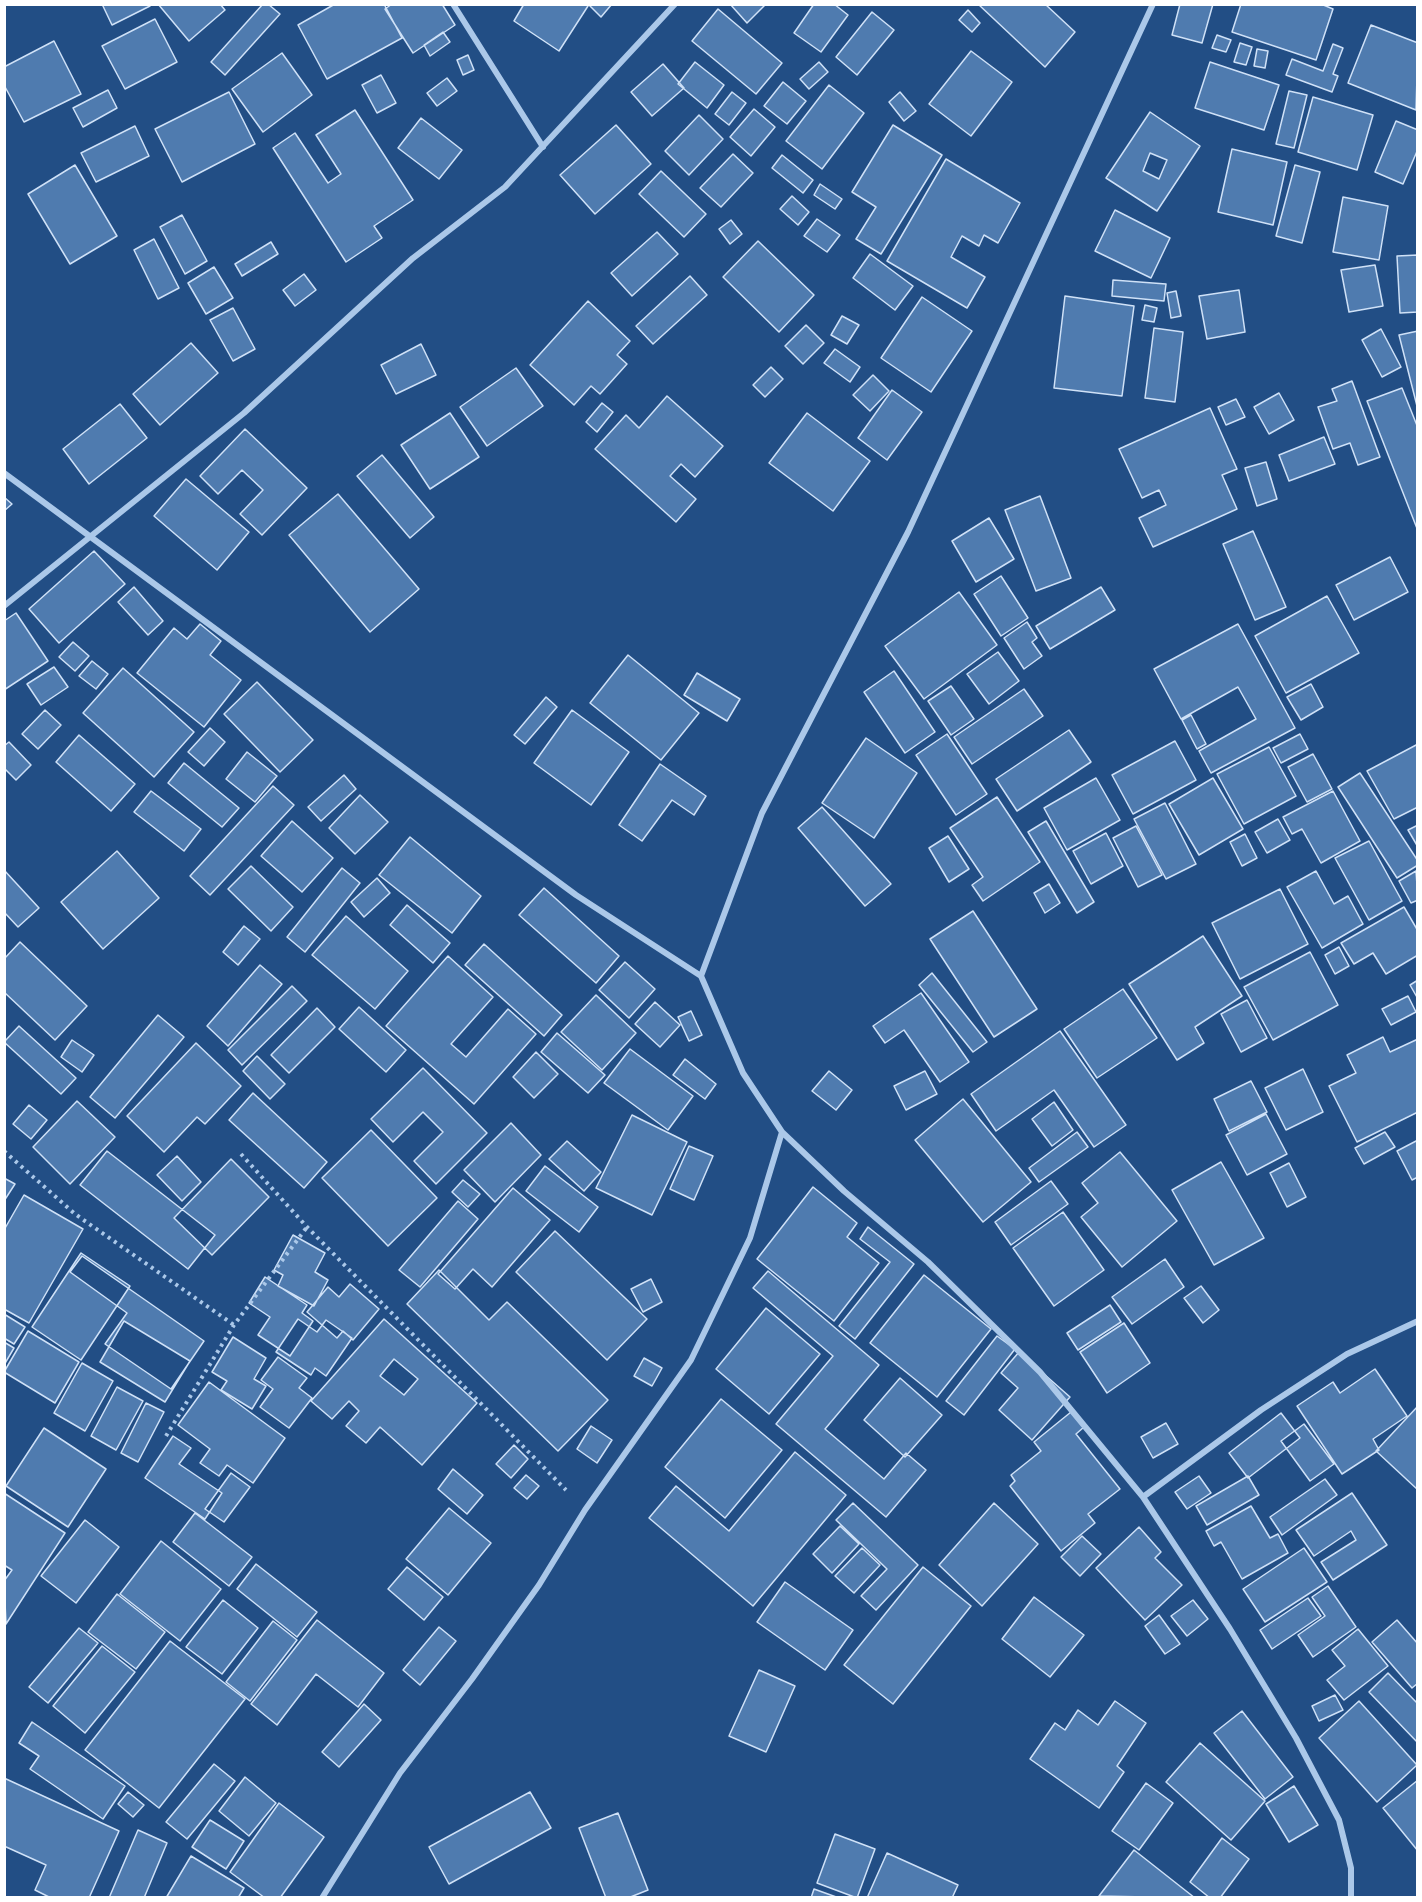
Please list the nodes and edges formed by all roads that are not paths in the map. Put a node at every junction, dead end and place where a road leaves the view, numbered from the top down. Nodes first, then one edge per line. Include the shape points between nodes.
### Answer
1 (453, 4) edge
2 (675, 4) edge
3 (1154, 4) edge
4 (543, 147) junction
5 (4, 473) edge
6 (90, 537) junction
7 (4, 606) edge
8 (701, 976) junction
9 (782, 1132) junction
10 (1418, 1321) edge
11 (1143, 1497) junction
12 (322, 1898) edge
13 (1351, 1898) edge

1 - 4 street
2 - 4 street
3 - 8 street via 908,532 762,813
4 - 6 street via 505,187 414,258 244,413
5 - 6 street
6 - 7 street
6 - 8 street via 576,895
8 - 9 street via 743,1073
9 - 11 street via 928,1262 1040,1371
9 - 12 street via 750,1238 691,1360 486,1660 400,1773
10 - 11 street via 1347,1354
11 - 13 street via 1296,1738 1338,1820 1351,1868

